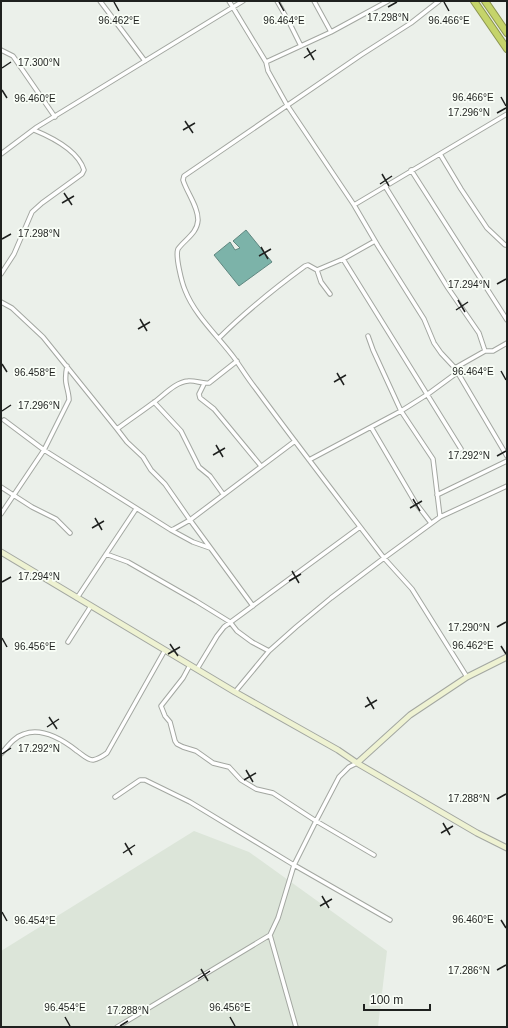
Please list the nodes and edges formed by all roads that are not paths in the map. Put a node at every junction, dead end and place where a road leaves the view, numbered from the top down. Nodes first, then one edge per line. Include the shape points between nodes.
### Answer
1 (100, 1) edge
2 (229, 1) edge
3 (243, 1) edge
4 (277, 1) edge
5 (314, 1) edge
6 (379, 1) edge
7 (388, 1) edge
8 (439, 1) edge
9 (474, 1) edge
10 (485, 1) edge
11 (382, 5) junction
12 (233, 7) junction
13 (331, 32) junction
14 (507, 33) edge
15 (301, 46) junction
16 (507, 49) edge
17 (1, 50) edge
18 (145, 61) junction
19 (266, 62) junction
20 (287, 105) junction
21 (507, 114) edge
22 (55, 117) junction
23 (34, 130) junction
24 (1, 154) edge
25 (440, 154) junction
26 (411, 170) junction
27 (385, 186) junction
28 (354, 205) junction
29 (375, 241) junction
30 (507, 244) edge
31 (344, 259) junction
32 (317, 270) junction
33 (1, 274) edge
34 (330, 294) dead end
35 (1, 302) edge
36 (507, 320) edge
37 (368, 336) dead end
38 (219, 338) junction
39 (507, 343) edge
40 (485, 350) junction
41 (237, 361) junction
42 (67, 366) junction
43 (455, 368) junction
44 (458, 372) junction
45 (204, 384) junction
46 (428, 394) junction
47 (154, 402) junction
48 (401, 411) junction
49 (4, 420) dead end
50 (372, 427) junction
51 (117, 429) junction
52 (295, 440) junction
53 (461, 449) dead end
54 (44, 450) junction
55 (507, 456) edge
56 (310, 460) junction
57 (507, 461) edge
58 (261, 466) junction
59 (507, 486) edge
60 (1, 488) edge
61 (223, 494) junction
62 (436, 495) junction
63 (13, 496) junction
64 (136, 509) junction
65 (1, 514) edge
66 (440, 517) junction
67 (190, 520) junction
68 (431, 523) junction
69 (360, 527) junction
70 (171, 530) junction
71 (70, 533) dead end
72 (211, 548) junction
73 (1, 552) edge
74 (106, 554) junction
75 (384, 558) junction
76 (77, 598) junction
77 (92, 606) junction
78 (253, 606) junction
79 (230, 622) junction
80 (68, 642) dead end
81 (166, 650) junction
82 (269, 652) junction
83 (507, 658) edge
84 (190, 665) junction
85 (197, 669) junction
86 (467, 677) junction
87 (235, 692) junction
88 (1, 754) edge
89 (357, 763) junction
90 (115, 797) dead end
91 (316, 821) junction
92 (507, 848) edge
93 (374, 855) dead end
94 (294, 865) junction
95 (390, 920) dead end
96 (270, 935) junction
97 (117, 1027) edge
98 (296, 1027) edge

1 - 18 street
2 - 12 street
3 - 12 street
4 - 15 street
5 - 13 street
6 - 11 street
7 - 11 street
8 - 20 street via 411,23
9 - 16 highway
10 - 14 highway
11 - 13 street
12 - 18 street
12 - 19 street
13 - 15 street
15 - 19 street
17 - 22 street via 13,56
18 - 22 street
19 - 20 street via 268,71
20 - 28 street
20 - 38 street via 184,176 183,180 197,211 198,220 195,229 176,254 177,263 192,304
21 - 25 street
22 - 23 street
23 - 24 street
23 - 33 street via 50,136 66,147 84,170 32,212 14,254
25 - 26 street
25 - 30 street via 487,228 505,245
26 - 27 street
26 - 36 street
27 - 28 street
27 - 40 street via 479,333
28 - 29 street
29 - 31 street
29 - 43 street via 424,319 438,348
31 - 32 street
31 - 46 street
32 - 34 street via 321,282
32 - 38 street via 305,266
35 - 42 street via 12,308 43,337
37 - 48 street
38 - 41 street
39 - 40 street via 493,351
40 - 43 street
41 - 45 street via 209,383
41 - 52 street
42 - 51 street
42 - 54 street via 65,378 69,400
43 - 44 street
44 - 46 street
44 - 55 street
45 - 47 street via 182,382
45 - 58 street via 198,394 200,398 214,408
46 - 48 street
46 - 53 street
47 - 51 street
47 - 61 street via 181,431 199,467 210,476
48 - 50 street
48 - 62 street via 433,459
49 - 54 street
50 - 56 street
50 - 68 street via 415,502
51 - 67 street via 165,484
52 - 56 street
52 - 58 street
54 - 63 street
54 - 64 street
56 - 69 street
57 - 62 street
58 - 61 street
59 - 66 street
60 - 63 street
61 - 67 street
62 - 66 street
63 - 65 street
63 - 71 street via 56,519
64 - 70 street
64 - 74 street
66 - 68 street
67 - 70 street
67 - 72 street
68 - 75 street
69 - 75 street
69 - 78 street
70 - 72 street
72 - 78 street
73 - 76 main road
74 - 76 street
74 - 79 street via 128,562
75 - 82 street via 319,608
75 - 86 street via 412,589
76 - 77 main road
77 - 80 street
77 - 81 main road
78 - 79 street
79 - 82 street via 252,642
79 - 85 street via 217,636
81 - 84 main road
81 - 88 street via 107,753 100,758 86,758 57,737 32,732 12,741
82 - 87 street
83 - 86 main road
84 - 85 main road
84 - 91 street via 162,706 177,744 196,751 213,763 229,767 241,780 256,789 273,793
85 - 87 main road
86 - 89 main road via 410,715
87 - 89 main road
89 - 91 street via 339,777
89 - 92 main road
90 - 94 street via 140,780 145,780 190,802
91 - 93 street
91 - 94 street
94 - 95 street
94 - 96 street via 278,918
96 - 97 street
96 - 98 street

